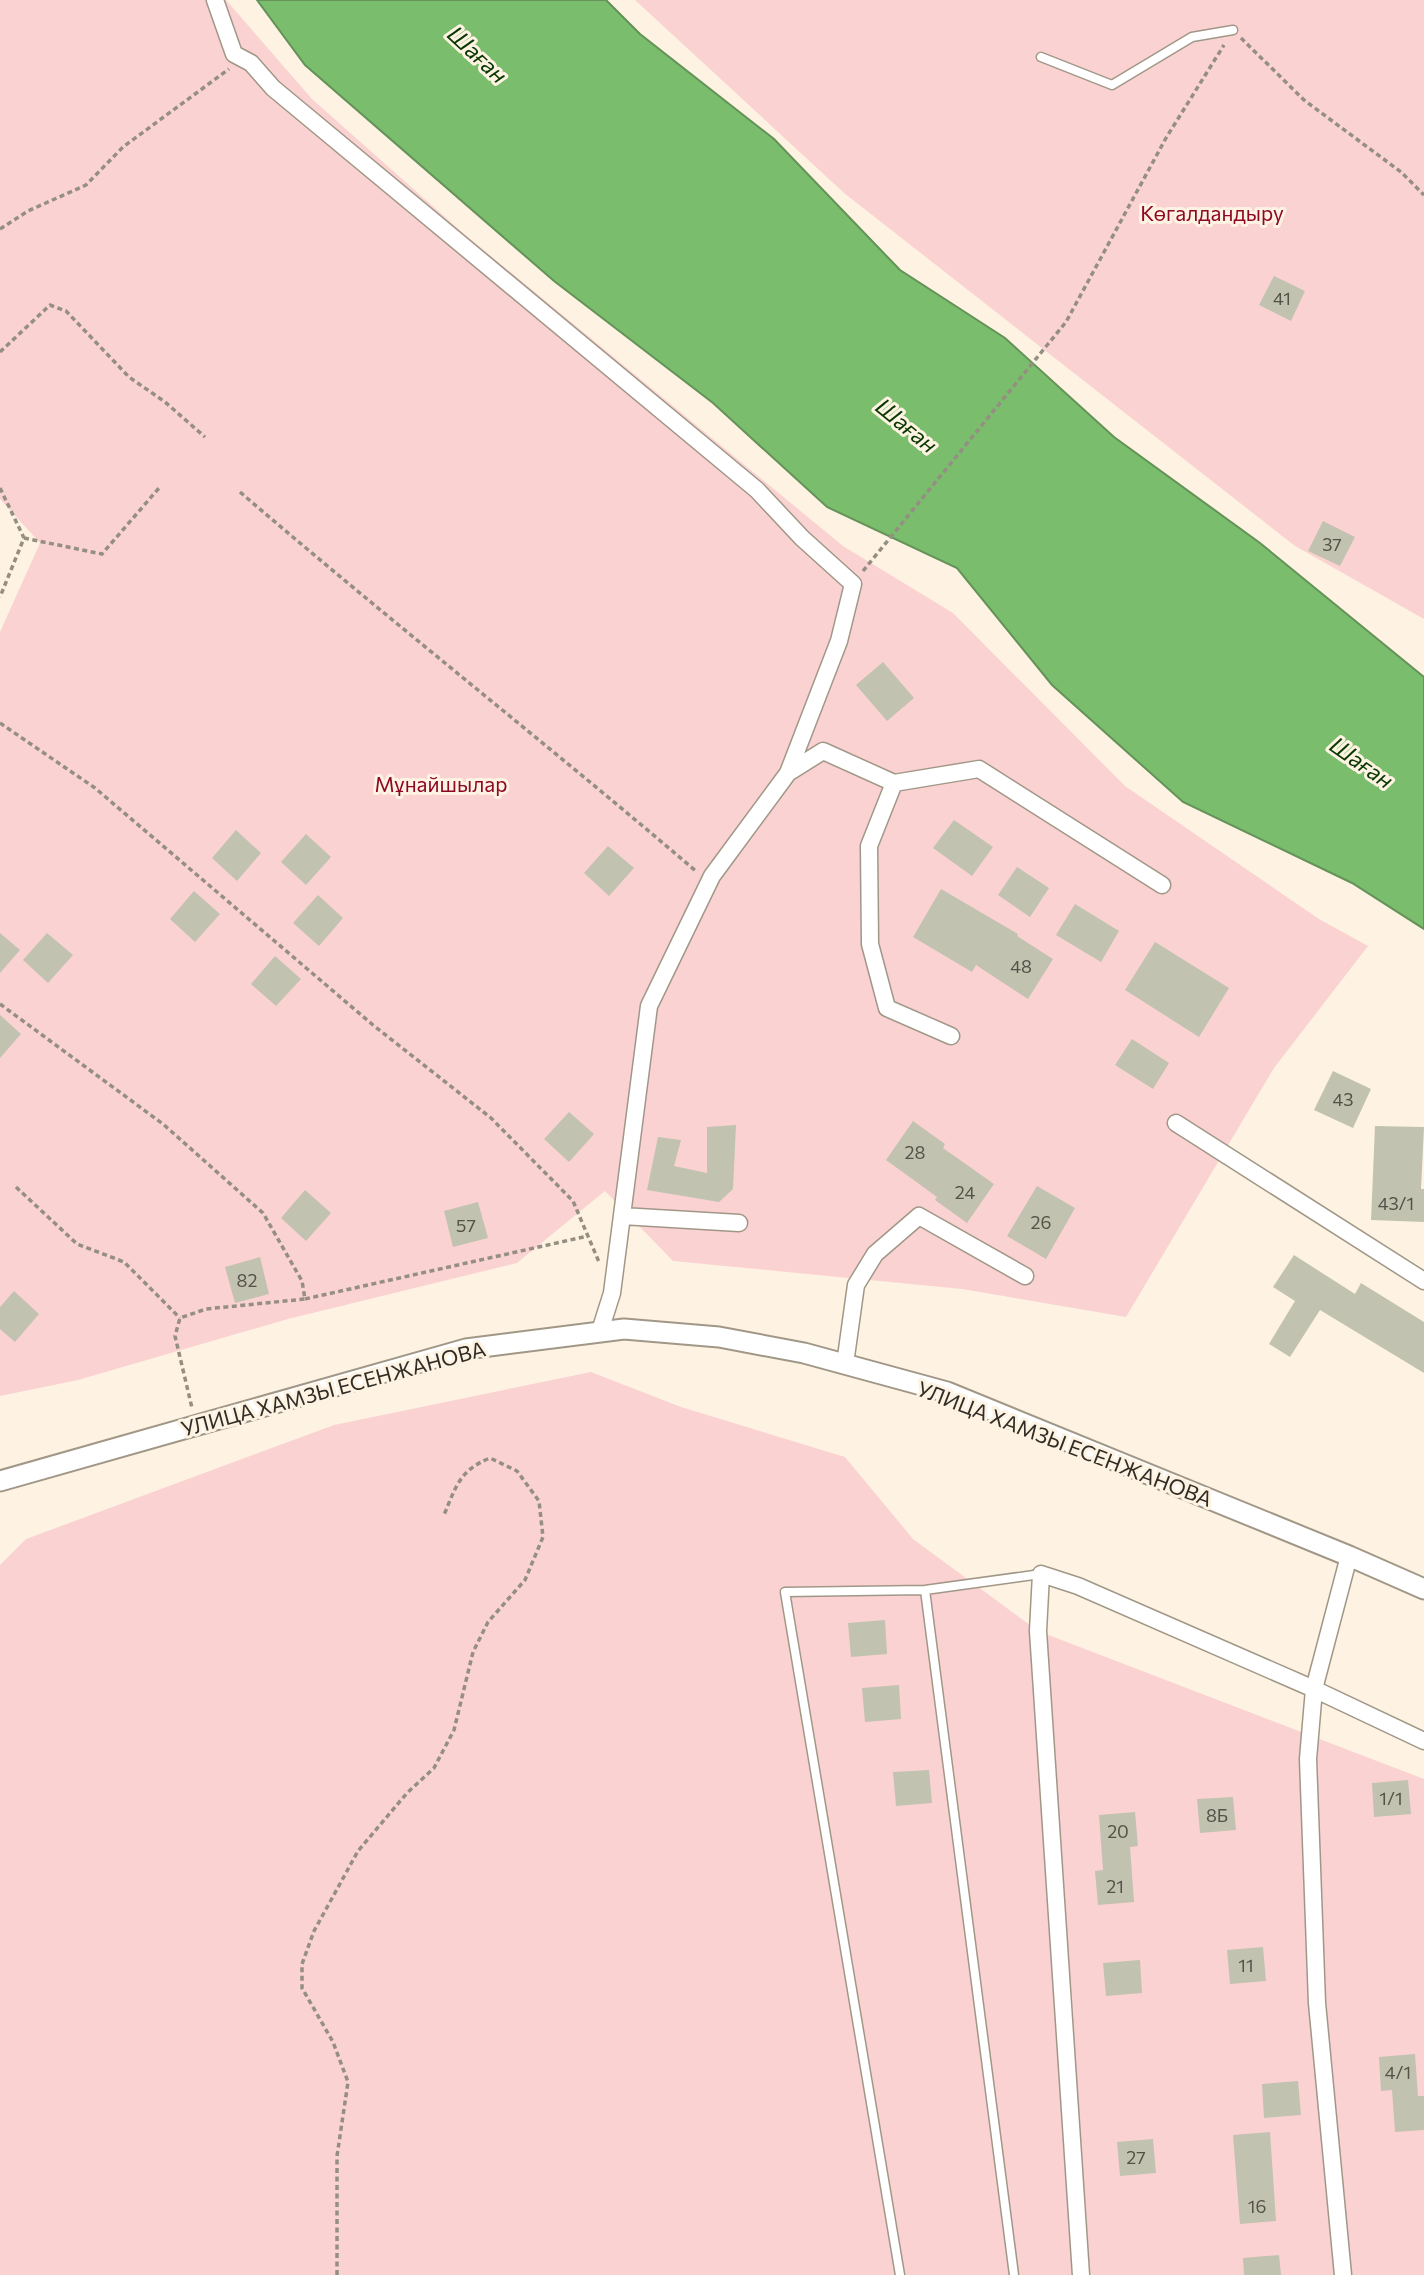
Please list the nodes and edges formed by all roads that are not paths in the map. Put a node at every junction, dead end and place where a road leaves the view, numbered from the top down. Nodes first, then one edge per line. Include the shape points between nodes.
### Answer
1 (215, 0) edge
2 (1233, 30) road end
3 (1041, 57) dead end
4 (788, 772) junction
5 (894, 783) junction
6 (1162, 885) dead end
7 (951, 1036) dead end
8 (1176, 1123) dead end
9 (622, 1216) junction
10 (739, 1223) dead end
11 (1025, 1276) dead end
12 (1424, 1281) edge
13 (600, 1331) junction
14 (845, 1364) junction
15 (0, 1481) edge
16 (1349, 1556) junction
17 (1041, 1574) junction
18 (1424, 1589) edge
19 (925, 1590) junction
20 (1314, 1689) junction
21 (1424, 1741) edge
22 (900, 2275) edge
23 (1014, 2275) edge
24 (1081, 2275) edge
25 (1343, 2275) edge

1 - 4 street via 234,54 758,490 853,584 839,641
2 - 3 lane via 1192,37 1112,85
4 - 5 street via 823,751
4 - 9 street via 709,882 649,1006
5 - 6 street via 979,769
5 - 7 street via 869,846 870,944 887,1008
8 - 12 street
9 - 10 street
9 - 13 street via 612,1293
11 - 14 street via 919,1216 875,1254 856,1285
13 - 14 street, УЛИЦА ХАМЗЫ ЕСЕНЖАНОВА via 719,1337
13 - 15 street, УЛИЦА ХАМЗЫ ЕСЕНЖАНОВА via 466,1349
14 - 16 street, УЛИЦА ХАМЗЫ ЕСЕНЖАНОВА via 947,1392
16 - 18 street, УЛИЦА ХАМЗЫ ЕСЕНЖАНОВА
16 - 20 street
17 - 19 lane
17 - 20 street
17 - 24 street via 1038,1631
19 - 22 lane via 785,1592
19 - 23 lane
20 - 21 street
20 - 25 street via 1308,1759 1317,1989

